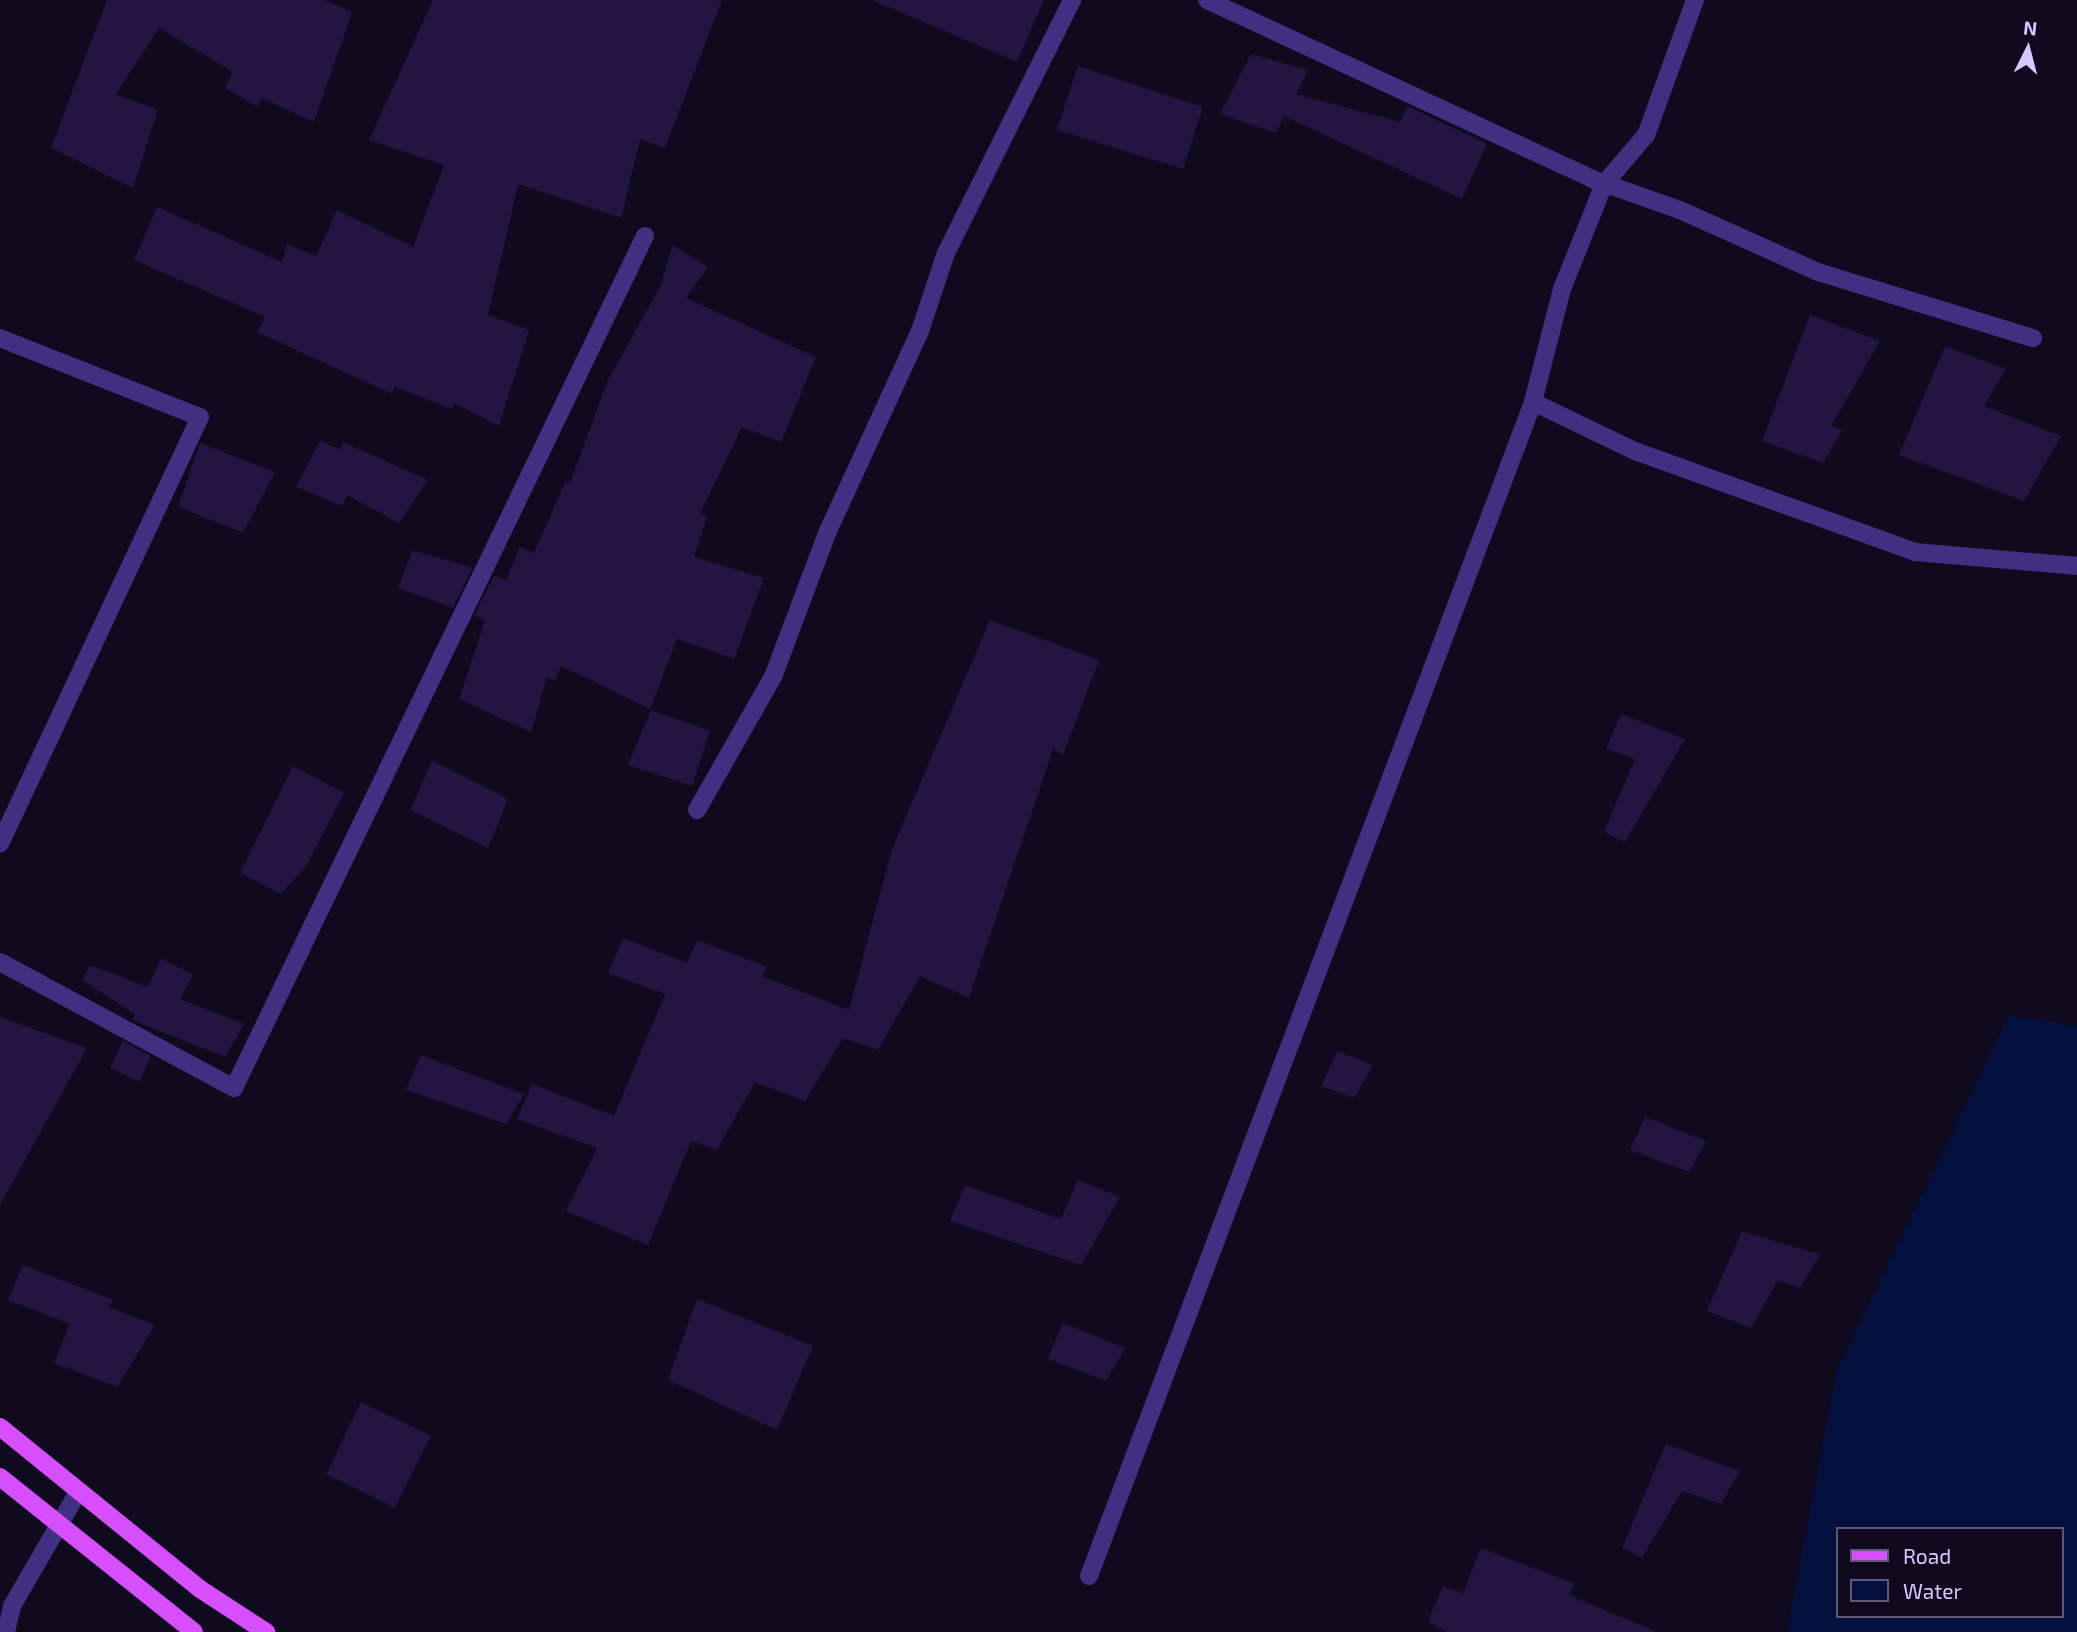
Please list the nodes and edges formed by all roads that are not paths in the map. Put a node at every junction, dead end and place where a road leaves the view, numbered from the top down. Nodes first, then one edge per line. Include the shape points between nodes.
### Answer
1 (1072, 0) edge
2 (1207, 0) edge
3 (1695, 0) edge
4 (1604, 184) junction
5 (645, 236) dead end
6 (0, 338) edge
7 (2033, 338) dead end
8 (1533, 402) junction
9 (2077, 566) edge
10 (697, 810) dead end
11 (0, 843) edge
12 (0, 962) edge
13 (0, 1427) edge
14 (0, 1477) edge
15 (78, 1492) junction
16 (59, 1524) junction
17 (1088, 1576) dead end
18 (6, 1632) edge
19 (194, 1632) edge
20 (266, 1632) edge

1 - 10 street via 946,253 920,331 828,531 773,677
2 - 4 street
3 - 4 street via 1646,135
4 - 7 street via 1680,210 1818,272
4 - 8 street via 1562,289
5 - 12 street via 234,1088
6 - 11 street via 200,417
8 - 9 street via 1635,451 1915,552
8 - 17 street
13 - 15 main road
14 - 16 main road
15 - 16 street
15 - 20 main road via 200,1589
16 - 18 street via 12,1605
16 - 19 main road

